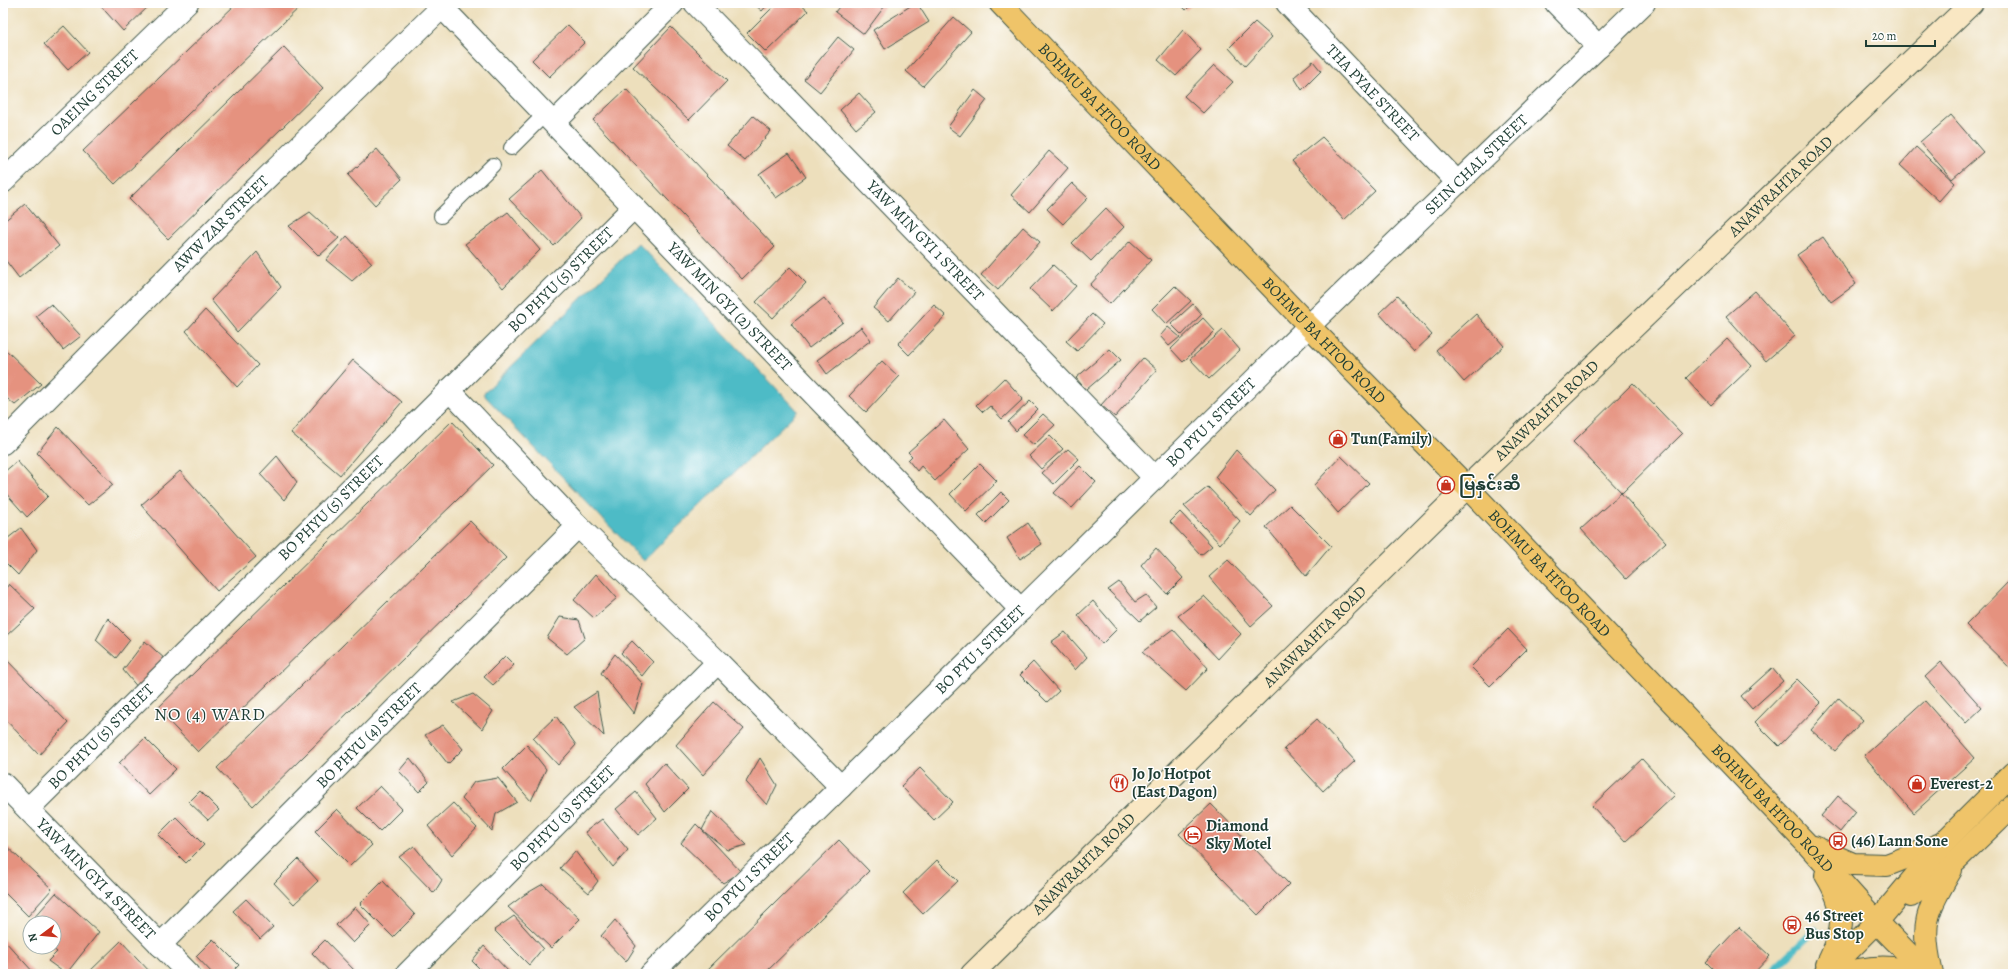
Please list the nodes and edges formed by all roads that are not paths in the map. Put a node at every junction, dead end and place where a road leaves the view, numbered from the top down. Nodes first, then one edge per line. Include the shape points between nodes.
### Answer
1 (187, 3) edge
2 (673, 3) edge
3 (695, 3) edge
4 (1000, 3) edge
5 (1287, 3) edge
6 (1556, 3) edge
7 (1644, 3) edge
8 (1972, 3) edge
9 (440, 5) edge
10 (1599, 47) junction
11 (549, 118) junction
12 (511, 148) dead end
13 (493, 165) dead end
14 (3, 182) edge
15 (1458, 183) junction
16 (634, 206) junction
17 (441, 216) dead end
18 (1309, 326) junction
19 (449, 390) junction
20 (3, 443) edge
21 (1155, 478) junction
22 (1467, 488) junction
23 (578, 526) junction
24 (1021, 610) junction
25 (718, 662) junction
26 (2013, 773) edge
27 (3, 784) edge
28 (841, 787) junction
29 (2013, 806) edge
30 (28, 809) junction
31 (1807, 844) junction
32 (1942, 844) junction
33 (1956, 860) junction
34 (1877, 922) junction
35 (160, 945) junction
36 (189, 974) edge
37 (407, 974) edge
38 (651, 974) edge
39 (972, 974) edge
40 (1824, 974) edge
41 (1839, 974) edge
42 (1920, 974) edge
43 (1928, 974) edge
44 (1932, 974) edge

1 - 14 street, OAEING STREET
2 - 11 street
3 - 21 street, YAW MIN GYI 1 STREET
4 - 18 main road, BOHMU BA HTOO ROAD
5 - 15 street, THA PYAE STREET
6 - 10 street
7 - 10 street, SEIN CHAL STREET
8 - 22 main road, ANAWRAHTA ROAD
9 - 11 street, YAW MIN GYI (2) STREET
9 - 20 street, AWW ZAR STREET
10 - 15 street, SEIN CHAL STREET
11 - 12 lane
11 - 16 street, YAW MIN GYI (2) STREET
13 - 17 lane
15 - 18 street, SEIN CHAL STREET
16 - 19 street, BO PHYU (5) STREET
16 - 24 street, YAW MIN GYI (2) STREET
18 - 21 street, BO PYU 1 STREET
18 - 22 main road, BOHMU BA HTOO ROAD
19 - 23 street
19 - 30 street, BO PHYU (5) STREET
21 - 24 street, BO PYU 1 STREET
22 - 31 main road, BOHMU BA HTOO ROAD
22 - 39 main road, ANAWRAHTA ROAD
23 - 25 street
23 - 35 street, BO PHYU (4) STREET
24 - 28 street, BO PYU 1 STREET
25 - 28 street
25 - 37 street, BO PHYU (3) STREET
26 - 32 main road
27 - 30 street, YAW MIN GYI 4 STREET
28 - 38 street, BO PYU 1 STREET
29 - 33 main road
30 - 35 street, YAW MIN GYI 4 STREET
31 - 32 main road via 1853,864 1887,865
31 - 34 main road, BOHMU BA HTOO ROAD
31 - 40 main road via 1835,889 1842,915 1838,943
32 - 34 main road
33 - 34 main road
33 - 44 main road via 1930,906 1924,930
34 - 40 main road
34 - 43 main road, BOHMU BA HTOO ROAD
35 - 36 street, YAW MIN GYI 4 STREET
41 - 42 main road via 1886,966

